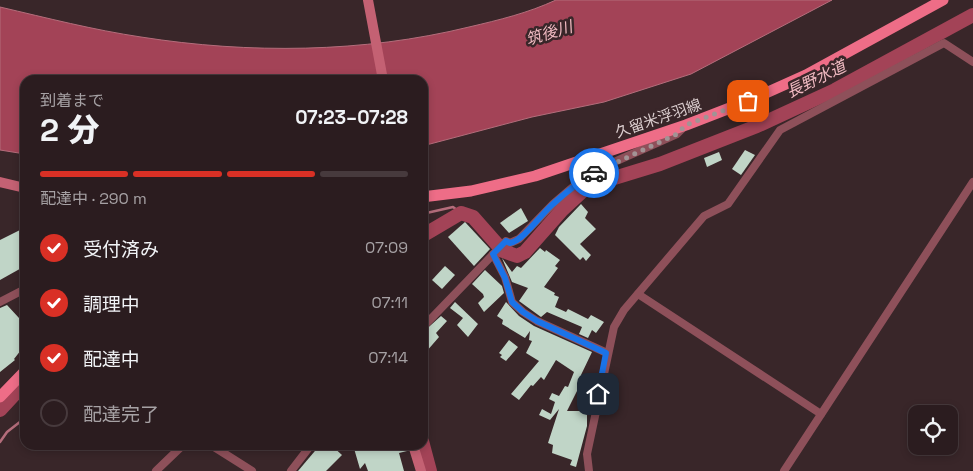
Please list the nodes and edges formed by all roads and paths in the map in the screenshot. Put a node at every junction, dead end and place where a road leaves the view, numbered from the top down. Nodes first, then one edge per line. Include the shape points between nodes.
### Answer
1 (368, 0) edge
2 (943, 0) edge
3 (973, 62) edge
4 (382, 75) edge
5 (686, 125) junction
6 (0, 182) edge
7 (973, 182) edge
8 (20, 187) edge
9 (428, 196) edge
10 (494, 253) junction
11 (20, 292) edge
12 (638, 294) junction
13 (0, 302) edge
14 (428, 322) edge
15 (606, 353) junction
16 (20, 376) edge
17 (0, 397) edge
18 (821, 414) junction
19 (179, 450) edge
20 (219, 450) edge
21 (306, 450) edge
22 (414, 450) edge
23 (156, 471) edge
24 (252, 471) edge
25 (291, 471) edge
26 (420, 471) edge
27 (589, 471) edge
28 (784, 471) edge

1 - 4 main road
2 - 5 main road, 久留米浮羽線 via 806,75
3 - 12 street via 944,43 780,130 728,204 704,216
5 - 9 main road, 久留米浮羽線 via 535,176 471,191
5 - 10 street via 677,134 581,180 519,239 510,243 506,241
6 - 8 main road
7 - 18 street
10 - 14 street
10 - 15 street via 512,302 523,312
11 - 13 street
12 - 15 street via 614,327
12 - 18 street
15 - 27 street via 587,454
16 - 17 main road
18 - 28 street
19 - 23 street
20 - 24 street
21 - 25 street
22 - 26 main road

